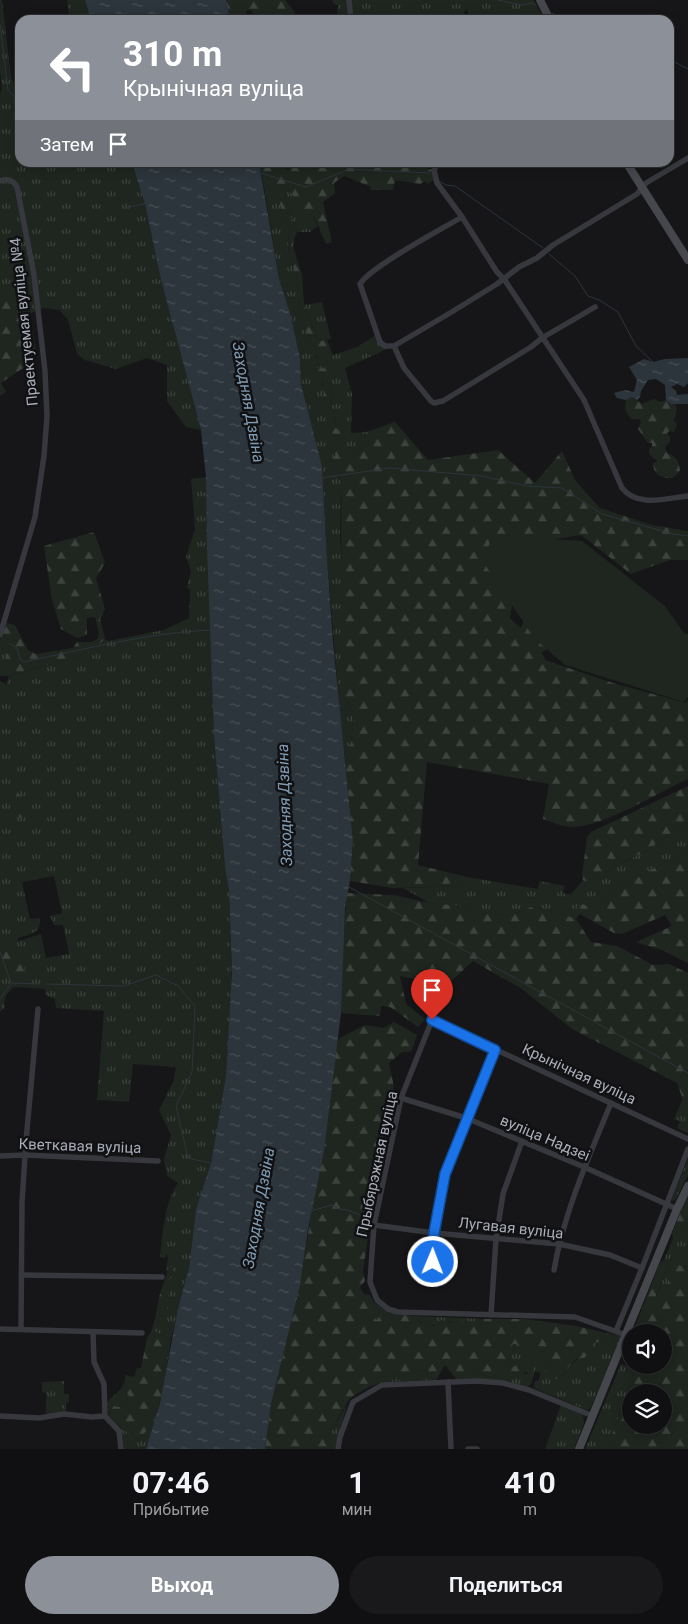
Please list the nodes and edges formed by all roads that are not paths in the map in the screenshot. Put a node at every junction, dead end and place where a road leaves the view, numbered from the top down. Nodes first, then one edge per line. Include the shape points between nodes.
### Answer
1 (350, 0) edge
2 (540, 0) edge
3 (351, 15) edge
4 (548, 15) edge
5 (688, 158) edge
6 (674, 166) edge
7 (432, 167) edge
8 (436, 167) edge
9 (629, 167) edge
10 (673, 167) edge
11 (434, 170) junction
12 (0, 181) edge
13 (642, 188) junction
14 (462, 217) junction
15 (688, 260) edge
16 (504, 279) junction
17 (595, 307) dead end
18 (542, 338) junction
19 (394, 346) junction
20 (688, 496) edge
21 (0, 635) edge
22 (38, 1009) dead end
23 (432, 1020) joint
24 (495, 1050) junction
25 (401, 1098) junction
26 (611, 1103) junction
27 (466, 1118) junction
28 (688, 1138) edge
29 (522, 1141) junction
30 (688, 1149) edge
31 (25, 1155) junction
32 (0, 1156) edge
33 (158, 1161) dead end
34 (584, 1168) junction
35 (688, 1186) edge
36 (667, 1204) junction
37 (677, 1208) junction
38 (374, 1225) junction
39 (434, 1233) junction
40 (496, 1239) junction
41 (558, 1244) junction
42 (433, 1262) dead end
43 (642, 1268) junction
44 (554, 1270) dead end
45 (22, 1275) junction
46 (162, 1278) dead end
47 (491, 1315) junction
48 (630, 1324) edge
49 (0, 1329) edge
50 (21, 1329) junction
51 (616, 1331) junction
52 (93, 1332) junction
53 (142, 1333) dead end
54 (622, 1333) edge
55 (622, 1345) edge
56 (448, 1382) junction
57 (0, 1416) edge
58 (105, 1416) junction
59 (593, 1416) junction
60 (121, 1449) edge
61 (338, 1449) edge
62 (451, 1449) edge
63 (468, 1449) edge
64 (477, 1449) edge
65 (579, 1449) edge

1 - 3 street
2 - 4 main road
5 - 6 street
7 - 11 street
8 - 11 street
9 - 13 main road
10 - 13 street
11 - 14 street via 437,184
12 - 21 street, Праектуемая вуліца №4 via 9,180 17,187 34,275 47,416 35,517
13 - 15 main road
13 - 16 street
14 - 16 street
14 - 19 street via 361,282 380,342
16 - 18 street
16 - 19 street
17 - 18 street
18 - 19 street via 440,403 431,401 404,368
18 - 20 street via 584,400 615,475 625,491 634,498 649,501
22 - 31 street
23 - 24 street, Крынічная вуліца
23 - 25 street, Прыбярэжная вуліца
24 - 26 street, Крынічная вуліца
24 - 27 street
25 - 27 street, вуліца Надзеі
25 - 38 street, Прыбярэжная вуліца
26 - 28 street, Крынічная вуліца
26 - 34 street
27 - 29 street, вуліца Надзеі
27 - 39 street via 445,1174
29 - 34 street, вуліца Надзеі
29 - 40 street via 503,1194
30 - 36 street
31 - 32 street, Кветкавая вуліца
31 - 33 street, Кветкавая вуліца
31 - 45 street
34 - 36 street, вуліца Надзеі
34 - 41 street
35 - 37 main road
36 - 37 street, вуліца Надзеі
36 - 43 street
37 - 48 main road
38 - 39 street, Лугавая вуліца
38 - 47 street, Прыбярэжная вуліца via 370,1282 377,1300 388,1309
39 - 40 street, Лугавая вуліца
39 - 42 street
40 - 41 street, Лугавая вуліца
40 - 47 street
41 - 43 street, Лугавая вуліца via 610,1255
41 - 44 street
43 - 51 street
45 - 46 street
45 - 50 street
47 - 51 street, Прыбярэжная вуліца via 575,1318
49 - 50 street
50 - 52 street
51 - 54 street, Прыбярэжная вуліца
52 - 53 street
52 - 58 street via 94,1362 104,1384
55 - 59 main road
56 - 59 street via 503,1383
56 - 61 street via 382,1385 353,1402
56 - 62 street
57 - 58 street
58 - 60 street via 119,1431
59 - 65 main road
63 - 64 street

